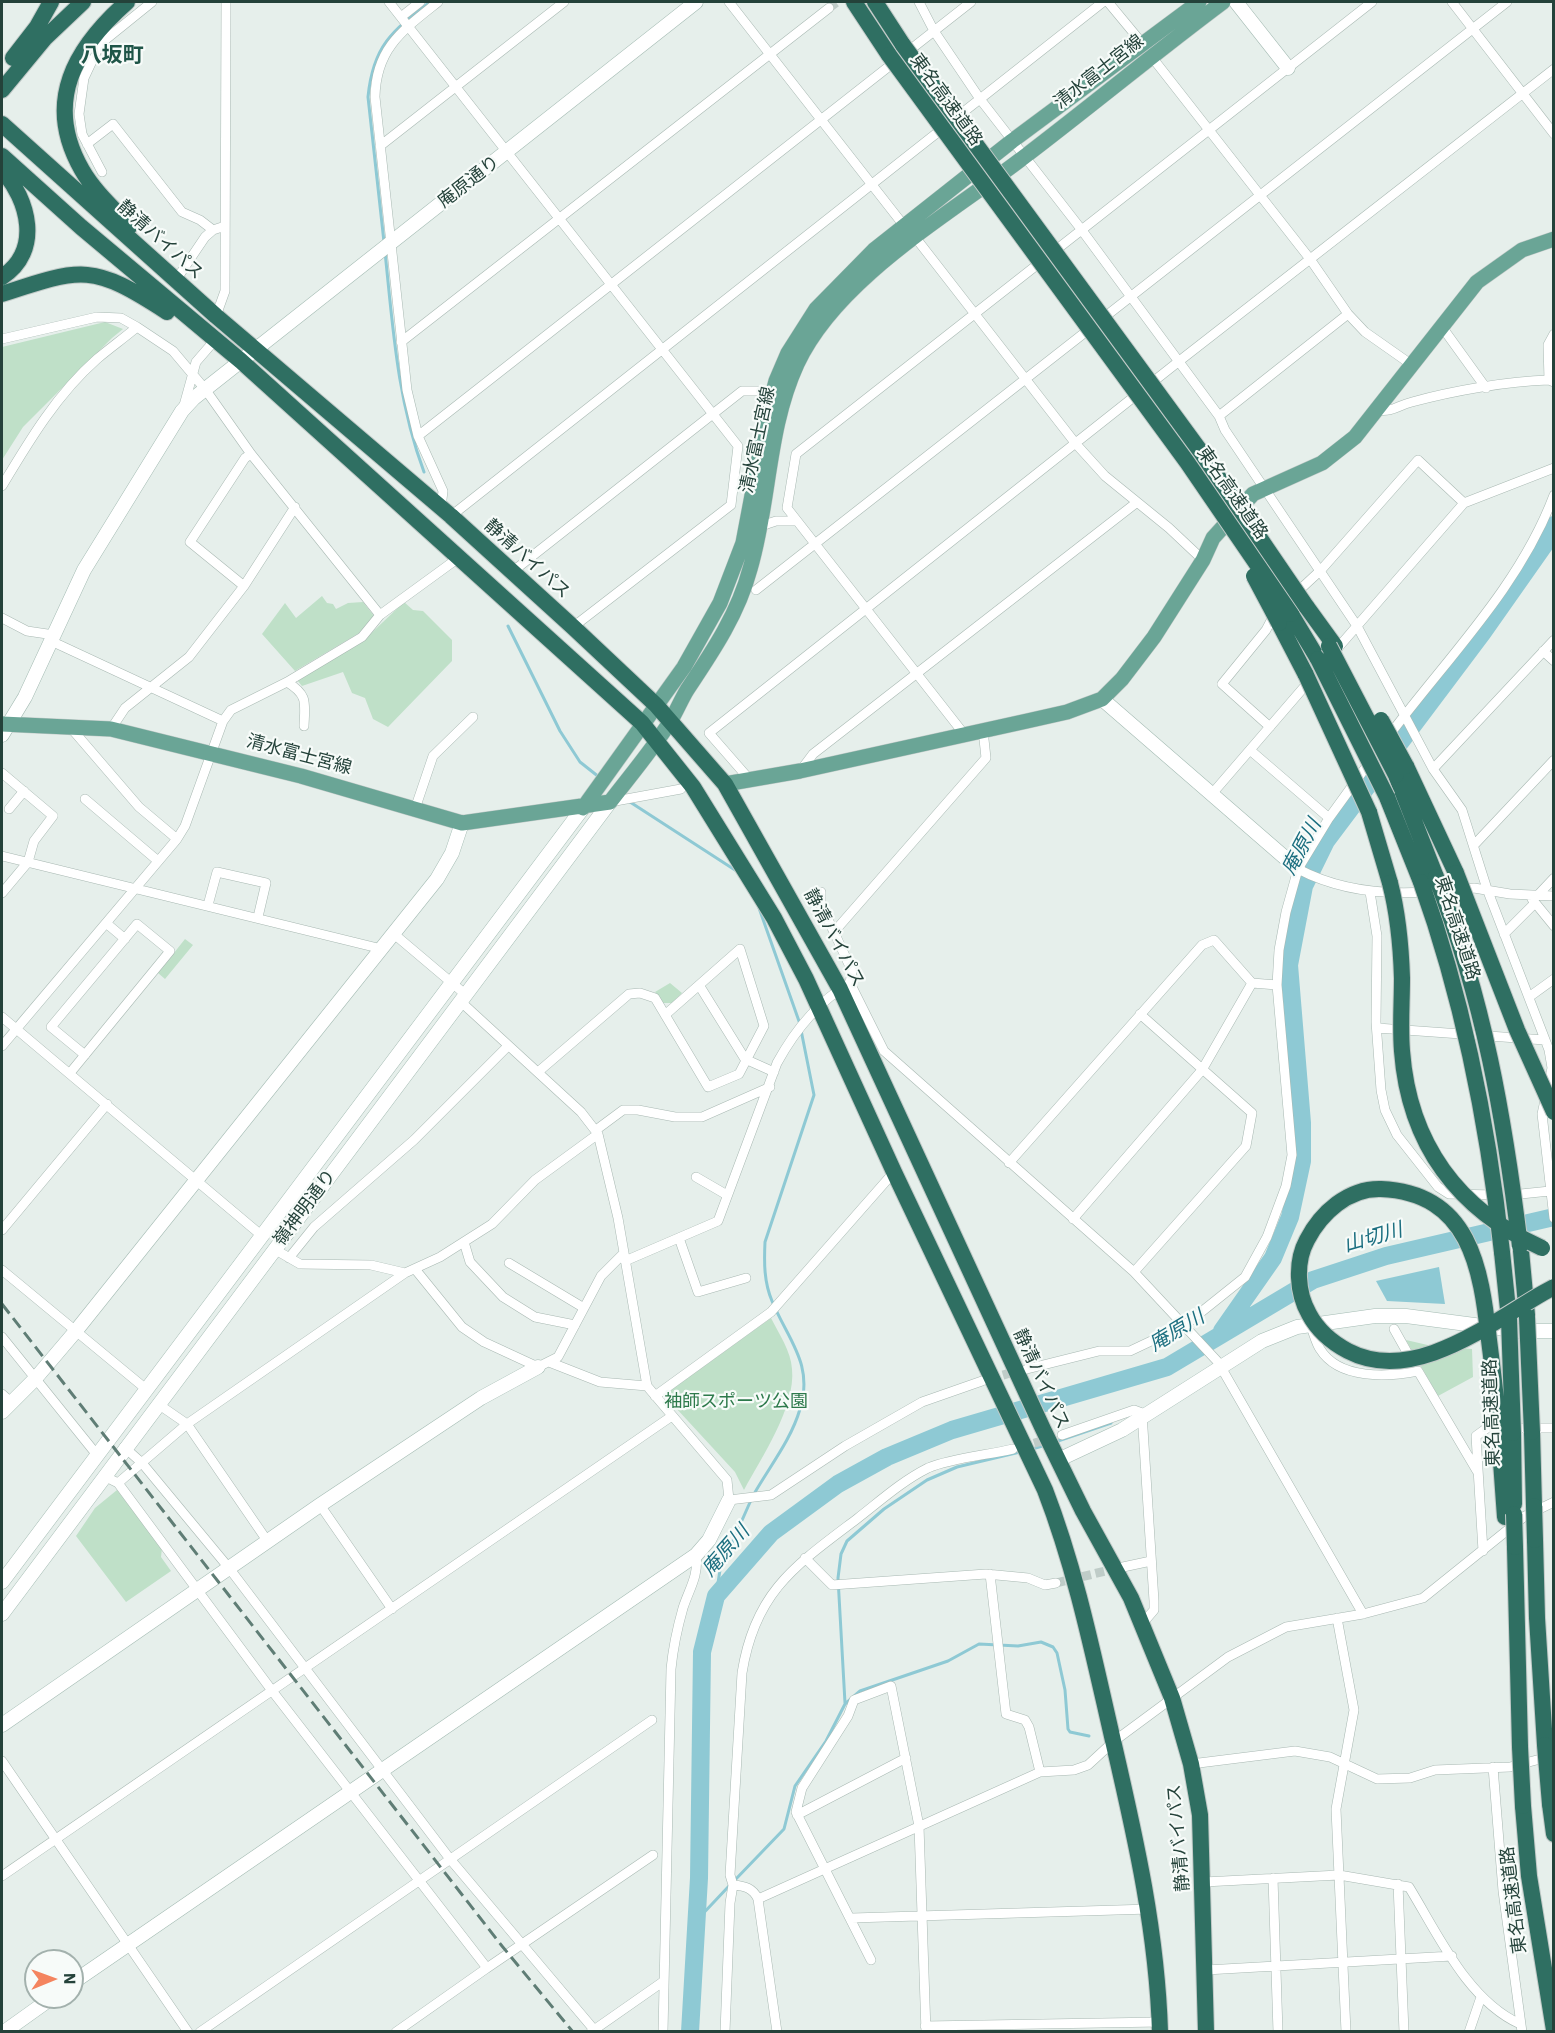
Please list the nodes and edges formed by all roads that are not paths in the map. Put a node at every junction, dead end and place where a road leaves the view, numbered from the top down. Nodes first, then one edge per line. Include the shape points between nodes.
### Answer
1 (51, 2) edge
2 (82, 2) edge
3 (127, 2) edge
4 (152, 2) edge
5 (226, 2) edge
6 (388, 2) edge
7 (420, 2) edge
8 (438, 2) edge
9 (564, 2) edge
10 (696, 2) edge
11 (729, 2) edge
12 (847, 2) edge
13 (854, 2) edge
14 (874, 2) edge
15 (919, 2) edge
16 (971, 2) edge
17 (1103, 2) edge
18 (1108, 2) edge
19 (1199, 2) edge
20 (1223, 2) edge
21 (1236, 2) edge
22 (1372, 2) edge
23 (1452, 2) edge
24 (1507, 2) edge
25 (829, 8) dead end
26 (401, 17) junction
27 (407, 26) junction
28 (1473, 29) junction
29 (934, 31) junction
30 (885, 49) junction
31 (1146, 49) junction
32 (771, 53) junction
33 (1288, 68) junction
34 (1554, 69) edge
35 (2, 73) edge
36 (456, 87) junction
37 (2, 90) edge
38 (1523, 94) junction
39 (980, 99) junction
40 (822, 117) junction
41 (2, 124) edge
42 (1210, 129) junction
43 (1554, 134) edge
44 (1012, 141) junction
45 (87, 144) junction
46 (380, 147) junction
47 (507, 152) junction
48 (2, 156) edge
49 (1024, 157) junction
50 (2, 170) edge
51 (102, 172) dead end
52 (873, 183) junction
53 (1260, 194) junction
54 (560, 219) junction
55 (225, 226) junction
56 (1082, 229) junction
57 (213, 231) junction
58 (910, 232) junction
59 (1554, 239) edge
60 (385, 246) junction
61 (1310, 259) junction
62 (2, 277) edge
63 (177, 279) junction
64 (611, 283) junction
65 (2, 294) edge
66 (1130, 296) junction
67 (975, 314) junction
68 (1348, 314) junction
69 (216, 316) junction
70 (137, 327) junction
71 (1442, 327) junction
72 (1554, 334) edge
73 (211, 337) junction
74 (2, 339) edge
75 (401, 342) junction
76 (255, 349) junction
77 (660, 350) junction
78 (241, 361) junction
79 (1178, 362) junction
80 (1412, 365) junction
81 (191, 373) junction
82 (1025, 379) junction
83 (1551, 381) edge
84 (1486, 388) junction
85 (205, 389) junction
86 (774, 391) junction
87 (1377, 410) junction
88 (182, 411) junction
89 (711, 415) junction
90 (1219, 416) junction
91 (418, 436) junction
92 (1076, 444) junction
93 (251, 454) junction
94 (1554, 468) edge
95 (2, 486) edge
96 (1264, 488) junction
97 (1554, 495) edge
98 (1136, 502) junction
99 (1464, 503) junction
100 (295, 507) junction
101 (446, 512) junction
102 (797, 521) junction
103 (761, 526) junction
104 (814, 543) junction
105 (460, 556) junction
106 (1203, 560) junction
107 (1322, 570) junction
108 (512, 572) junction
109 (244, 586) junction
110 (756, 590) dead end
111 (866, 610) junction
112 (1292, 614) junction
113 (380, 615) junction
114 (2, 618) edge
115 (1357, 626) junction
116 (573, 627) junction
117 (52, 638) junction
118 (1554, 640) edge
119 (1543, 651) junction
120 (1554, 661) edge
121 (918, 674) junction
122 (287, 682) junction
123 (151, 688) junction
124 (1102, 699) junction
125 (656, 705) junction
126 (474, 717) dead end
127 (1405, 717) junction
128 (223, 721) junction
129 (670, 721) junction
130 (642, 723) junction
131 (304, 726) dead end
132 (1270, 727) junction
133 (4, 728) edge
134 (71, 728) junction
135 (111, 729) junction
136 (983, 730) junction
137 (964, 734) junction
138 (656, 740) junction
139 (1250, 750) junction
140 (211, 752) junction
141 (1554, 760) edge
142 (1433, 769) junction
143 (800, 771) junction
144 (1401, 771) junction
145 (2, 773) edge
146 (750, 780) junction
147 (725, 784) junction
148 (681, 789) dead end
149 (24, 791) junction
150 (1211, 795) junction
151 (85, 799) dead end
152 (610, 802) junction
153 (583, 808) junction
154 (9, 809) dead end
155 (415, 809) junction
156 (1329, 818) junction
157 (462, 824) junction
158 (177, 839) junction
159 (1474, 845) junction
160 (2, 856) edge
161 (158, 861) junction
162 (28, 862) junction
163 (1301, 870) junction
164 (1554, 878) edge
165 (1429, 879) junction
166 (134, 890) junction
167 (1487, 890) junction
168 (1370, 891) junction
169 (821, 892) dead end
170 (2, 893) edge
171 (1554, 896) edge
172 (1533, 898) junction
173 (208, 905) junction
174 (258, 917) junction
175 (106, 923) junction
176 (1554, 926) edge
177 (834, 932) junction
178 (394, 934) junction
179 (1504, 934) junction
180 (125, 939) junction
181 (382, 949) junction
182 (1554, 979) edge
183 (1252, 983) junction
184 (453, 984) junction
185 (1277, 985) junction
186 (699, 986) junction
187 (845, 986) junction
188 (1529, 997) junction
189 (462, 998) junction
190 (820, 1005) junction
191 (1140, 1014) junction
192 (665, 1015) junction
193 (2, 1017) edge
194 (1377, 1028) junction
195 (16, 1029) junction
196 (1545, 1040) junction
197 (2, 1046) edge
198 (508, 1046) junction
199 (85, 1055) junction
200 (745, 1059) junction
201 (1553, 1068) edge
202 (1202, 1070) junction
203 (538, 1072) junction
204 (774, 1072) junction
205 (70, 1073) junction
206 (770, 1087) junction
207 (107, 1104) junction
208 (1554, 1112) edge
209 (597, 1132) junction
210 (1009, 1163) junction
211 (894, 1172) junction
212 (696, 1177) dead end
213 (197, 1179) junction
214 (727, 1196) junction
215 (1551, 1196) junction
216 (1554, 1218) edge
217 (1073, 1219) junction
218 (2, 1230) edge
219 (261, 1235) junction
220 (679, 1238) junction
221 (464, 1242) junction
222 (274, 1249) junction
223 (1554, 1252) edge
224 (625, 1257) junction
225 (289, 1258) junction
226 (509, 1263) dead end
227 (415, 1269) junction
228 (2, 1270) edge
229 (1134, 1272) junction
230 (405, 1273) junction
231 (746, 1278) dead end
232 (1554, 1287) edge
233 (584, 1308) junction
234 (1310, 1324) junction
235 (575, 1325) junction
236 (1188, 1327) junction
237 (1394, 1329) dead end
238 (1554, 1331) edge
239 (75, 1332) junction
240 (2, 1337) edge
241 (544, 1364) junction
242 (1219, 1364) junction
243 (1027, 1369) tunnel mouth
244 (1418, 1371) junction
245 (34, 1379) junction
246 (982, 1381) tunnel mouth
247 (647, 1386) junction
248 (146, 1389) junction
249 (655, 1396) junction
250 (5, 1403) edge
251 (158, 1404) junction
252 (672, 1416) junction
253 (1143, 1416) junction
254 (187, 1424) junction
255 (1554, 1428) edge
256 (1506, 1434) junction
257 (1062, 1435) tunnel mouth
258 (1016, 1442) junction
259 (124, 1447) junction
260 (97, 1455) junction
261 (1058, 1460) junction
262 (142, 1464) junction
263 (1477, 1471) junction
264 (104, 1476) junction
265 (118, 1483) junction
266 (729, 1500) junction
267 (1554, 1502) edge
268 (320, 1505) junction
269 (268, 1542) junction
270 (1483, 1551) junction
271 (696, 1555) junction
272 (805, 1558) junction
273 (1151, 1561) junction
274 (1123, 1567) tunnel mouth
275 (229, 1568) junction
276 (990, 1574) junction
277 (2, 1581) edge
278 (1056, 1583) tunnel mouth
279 (196, 1590) junction
280 (392, 1609) junction
281 (2, 1614) edge
282 (1363, 1614) junction
283 (1337, 1618) junction
284 (1142, 1624) junction
285 (305, 1668) junction
286 (273, 1692) junction
287 (1172, 1698) junction
288 (652, 1720) dead end
289 (2, 1725) edge
290 (1113, 1742) junction
291 (1549, 1750) edge
292 (906, 1758) junction
293 (2, 1761) edge
294 (1191, 1764) junction
295 (1346, 1765) junction
296 (1493, 1767) junction
297 (382, 1769) junction
298 (1040, 1772) junction
299 (351, 1790) junction
300 (797, 1815) junction
301 (919, 1826) junction
302 (1554, 1834) edge
303 (56, 1839) junction
304 (652, 1855) dead end
305 (450, 1859) junction
306 (825, 1869) junction
307 (1339, 1875) junction
308 (2, 1876) edge
309 (1273, 1878) junction
310 (421, 1879) junction
311 (1204, 1882) junction
312 (1398, 1884) junction
313 (733, 1885) junction
314 (758, 1899) junction
315 (1150, 1910) junction
316 (921, 1916) junction
317 (852, 1918) junction
318 (129, 1943) junction
319 (522, 1944) junction
320 (1452, 1956) junction
321 (1401, 1959) junction
322 (871, 1960) dead end
323 (1343, 1962) junction
324 (1277, 1964) junction
325 (487, 1968) junction
326 (1206, 1970) junction
327 (84, 1975) edge
328 (664, 1981) junction
329 (1481, 1997) junction
330 (36, 2009) edge
331 (1160, 2027) edge
332 (1521, 2028) edge
333 (926, 2029) edge
334 (1554, 2030) edge
335 (4, 2031) edge
336 (188, 2031) edge
337 (200, 2031) edge
338 (396, 2031) edge
339 (594, 2031) edge
340 (663, 2031) edge
341 (725, 2031) edge
342 (777, 2031) edge
343 (1206, 2031) edge
344 (1278, 2031) edge
345 (1346, 2031) edge
346 (1404, 2031) edge
347 (1469, 2031) edge

1 - 35 highway
2 - 37 highway via 45,38
3 - 63 highway via 92,35 72,69 65,110 67,130 82,169 93,185
4 - 45 street via 100,44 93,55 80,96 82,134
5 - 55 street
6 - 26 street
7 - 26 street
8 - 27 street
9 - 36 street
10 - 47 street, 庵原通り
11 - 32 street
12 - 30 highway
13 - 30 highway, 東名高速道路
14 - 112 highway, 東名高速道路, bridge via 1201,452
15 - 29 street
16 - 29 street
17 - 39 street
18 - 31 street
19 - 31 main road, 清水富士宮線
20 - 31 main road, 清水富士宮線
21 - 33 street
22 - 33 street
23 - 28 street
24 - 28 street
25 - 32 street
26 - 27 street
27 - 36 street
27 - 46 street via 387,49 377,72
28 - 38 street
28 - 53 street
29 - 39 street
29 - 40 street
30 - 112 highway, 東名高速道路, bridge
31 - 42 street
31 - 44 main road, 清水富士宮線
31 - 49 main road, 清水富士宮線
32 - 40 street
32 - 54 street
33 - 42 street
34 - 38 street
36 - 46 street
36 - 47 street
38 - 43 street
38 - 61 street
39 - 44 street
39 - 52 street
40 - 52 street
40 - 64 street
41 - 63 highway, 静清バイパス
42 - 53 street
42 - 56 street
44 - 49 street
44 - 58 main road, 清水富士宮線
45 - 51 street
45 - 57 street via 113,124 182,212
46 - 60 street
47 - 54 street
47 - 60 street, 庵原通り
48 - 73 highway, 静清バイパス
49 - 56 street
49 - 58 main road, 清水富士宮線
50 - 62 highway via 22,200 28,230 21,258
52 - 58 street
52 - 77 street
53 - 61 street
53 - 66 street
54 - 64 street
54 - 75 street
55 - 57 street
55 - 69 street via 225,291
56 - 66 street
56 - 67 street
57 - 63 street
58 - 67 street
58 - 86 main road, 清水富士宮線 via 850,272 816,309 788,353
58 - 103 main road, 清水富士宮線 via 846,296 821,326 797,365 776,432
59 - 71 main road via 1522,250 1477,282
60 - 75 street
60 - 76 street, 庵原通り
61 - 68 street
61 - 79 street
63 - 69 highway, 静清バイパス
64 - 77 street
64 - 91 street
65 - 73 highway via 62,274 94,275 131,289
66 - 79 street
66 - 82 street
67 - 82 street
67 - 102 street via 796,454 787,508
68 - 80 street via 1365,332
68 - 90 street
69 - 76 highway, 静清バイパス
70 - 74 street via 121,318 97,317
70 - 81 street via 173,351
70 - 95 street via 96,360 58,401
71 - 80 main road
71 - 84 street
72 - 83 street via 1548,345
73 - 78 highway, 静清バイパス
73 - 81 street
75 - 91 street via 408,398
76 - 78 street, 庵原通り
76 - 101 highway, 静清バイパス
77 - 89 street
77 - 101 street
78 - 85 street, 庵原通り
78 - 105 highway, 静清バイパス
79 - 90 street
79 - 92 street
80 - 87 main road
81 - 85 street
81 - 88 street
82 - 92 street
82 - 104 street
83 - 84 street via 1518,381
84 - 87 street via 1410,402 1390,412
85 - 88 street, 庵原通り
85 - 93 street
86 - 89 street via 742,391
86 - 125 main road, 清水富士宮線 via 743,543 705,632
87 - 96 main road via 1355,437 1322,463
88 - 117 street, 庵原通り via 84,570
89 - 108 street
89 - 116 street via 738,446 731,505
90 - 96 street
91 - 101 street via 443,491
92 - 98 street
92 - 111 street
93 - 100 street
93 - 109 street via 190,542
94 - 99 street
96 - 106 main road via 1253,494 1214,538
96 - 107 street
97 - 127 street via 1541,530 1494,603
98 - 106 street
98 - 121 street
99 - 107 street via 1418,460
99 - 115 street
100 - 109 street
100 - 113 street
101 - 108 highway, 静清バイパス
102 - 103 street via 776,520
102 - 104 street
103 - 129 main road, 清水富士宮線 via 750,572 724,635
104 - 110 street
104 - 111 street
105 - 113 street
105 - 130 highway, 静清バイパス
106 - 124 main road via 1154,637
107 - 115 street
107 - 132 street via 1271,616 1266,630 1222,684
108 - 116 highway, 静清バイパス
109 - 123 street via 189,657
111 - 121 street
111 - 146 street via 709,733
112 - 144 highway, 東名高速道路, bridge via 1332,646
112 - 165 highway, 東名高速道路, bridge
112 - 223 highway, bridge via 1306,675 1369,812 1390,883 1401,948 1404,1069 1421,1135 1438,1165 1479,1211 1520,1239
113 - 122 street via 362,637
114 - 117 street
115 - 127 street
115 - 132 street
116 - 125 highway, 静清バイパス
117 - 123 street
117 - 133 street, 庵原通り
118 - 119 street
119 - 120 street
119 - 142 street
121 - 137 street
121 - 143 street via 813,754
122 - 128 street via 231,710
122 - 131 street via 300,690 305,701
123 - 128 street
123 - 135 street via 125,708
124 - 136 main road via 1067,712
124 - 150 street
125 - 129 highway, 静清バイパス
125 - 130 main road, 清水富士宮線
126 - 155 street via 434,756
127 - 142 street
127 - 156 street
128 - 140 street
129 - 138 main road, 清水富士宮線
129 - 147 highway, 静清バイパス
130 - 138 highway, 静清バイパス
130 - 153 main road, 清水富士宮線
132 - 139 street
133 - 134 main road, 清水富士宮線
134 - 135 main road, 清水富士宮線
134 - 158 street via 139,807
135 - 140 main road, 清水富士宮線
136 - 137 main road
136 - 177 street via 986,758
137 - 143 main road
138 - 152 main road, 清水富士宮線
138 - 190 highway, 静清バイパス via 693,787 750,879
139 - 150 street
139 - 156 street
140 - 155 main road, 清水富士宮線
140 - 158 street
141 - 159 street
142 - 159 street via 1462,810
143 - 146 main road
144 - 165 highway, 東名高速道路
144 - 208 highway, bridge via 1456,873 1516,1030
145 - 149 street
146 - 147 main road
147 - 187 highway, 静清バイパス
148 - 152 street
149 - 154 street
149 - 162 street via 53,816 34,841
150 - 163 street
151 - 161 street
152 - 153 main road, 清水富士宮線
152 - 189 street, 嶺神明通り
153 - 157 main road, 清水富士宮線
153 - 184 street, 嶺神明通り
155 - 157 main road, 清水富士宮線
156 - 163 street
157 - 178 street via 437,879
158 - 161 street
159 - 167 street
160 - 162 street
161 - 166 street
162 - 166 street
162 - 170 street
163 - 168 street via 1324,881
163 - 185 street via 1279,950
164 - 172 street
165 - 256 highway, 東名高速道路, bridge via 1487,1133 1509,1319
165 - 291 highway, 東名高速道路, bridge via 1465,960 1497,1081 1521,1251 1527,1317 1537,1618
166 - 173 street
166 - 175 street
167 - 168 street via 1407,894
167 - 172 street
167 - 179 street
168 - 194 street via 1377,936
169 - 177 street via 821,905
171 - 172 street
172 - 176 street
172 - 179 street
173 - 174 street
173 - 174 street via 217,872 266,883
174 - 181 street
175 - 180 street
175 - 195 street
177 - 187 street via 852,971
178 - 181 street
178 - 184 street
179 - 188 street
180 - 199 street via 51,1027
180 - 199 street via 137,924 170,951
181 - 213 street
182 - 188 street
183 - 185 street
183 - 191 street via 1214,940 1202,945
183 - 202 street
184 - 189 street
184 - 219 street, 嶺神明通り
185 - 236 street via 1291,1128 1292,1155 1286,1186 1267,1237 1245,1277
186 - 192 street
186 - 200 street
186 - 200 street via 740,949 764,1026
187 - 190 street
187 - 210 street via 884,1051
187 - 261 highway, 静清バイパス
188 - 196 street
189 - 198 street
189 - 222 street, 嶺神明通り
190 - 204 street via 787,1044
190 - 211 highway, 静清バイパス
191 - 202 street
191 - 210 street
192 - 200 street via 708,1087 739,1074
192 - 203 street via 655,998 629,994
193 - 195 street
194 - 196 street
194 - 215 street via 1385,1110 1397,1134 1438,1187 1449,1194
195 - 197 street
195 - 205 street
196 - 201 street
198 - 203 street
198 - 225 street via 414,1140 314,1227
199 - 205 street
200 - 204 street
201 - 215 street via 1542,1114
202 - 217 street
202 - 229 street via 1252,1113 1246,1146
203 - 209 street
204 - 206 street
205 - 207 street
206 - 209 street via 702,1117 623,1110
206 - 214 street
207 - 213 street
207 - 218 street
209 - 221 street via 535,1180 492,1224
209 - 224 street
210 - 217 street
211 - 249 street via 771,1312
211 - 258 highway, 静清バイパス via 1000,1393
212 - 214 street
213 - 219 street
213 - 239 street
214 - 220 street via 718,1221
215 - 216 street
217 - 229 street
219 - 248 street, 嶺神明通り
220 - 224 street
220 - 231 street via 698,1292
221 - 227 street
221 - 235 street via 470,1262 503,1297 535,1317
222 - 225 street
222 - 251 street, 嶺神明通り
224 - 233 street via 602,1276
224 - 247 street
225 - 230 street via 300,1264 371,1265
226 - 233 street
227 - 230 street
227 - 241 street via 462,1327 494,1347
228 - 239 street
229 - 236 street
230 - 254 street
232 - 256 highway, bridge via 1503,1316 1493,1322 1484,1327 1474,1333 1431,1353 1412,1359 1374,1359 1340,1347 1314,1324 1301,1294 1299,1276 1305,1243 1325,1213 1341,1200 1376,1189 1407,1191 1427,1199 1452,1217 1471,1250 1485,1300 1486,1315 1487,1323 1488,1331 1497,1410
233 - 235 street
234 - 238 street via 1406,1316 1520,1331
234 - 242 street via 1286,1330
234 - 244 street via 1320,1350 1335,1364 1376,1376
235 - 241 street via 558,1358
236 - 242 street
236 - 243 street via 1130,1351 1099,1351
237 - 244 street
239 - 245 street
239 - 248 street
240 - 245 street
241 - 247 street via 600,1382
241 - 268 street via 481,1398
242 - 253 street
242 - 282 street
244 - 263 street
245 - 250 street
245 - 260 street
246 - 266 street via 922,1402 771,1495
247 - 249 street
248 - 260 street, 嶺神明通り
249 - 252 street
251 - 254 street
251 - 259 street, 嶺神明通り
252 - 266 street via 727,1480
252 - 280 street
253 - 257 street via 1134,1410
253 - 261 street
253 - 273 street
254 - 262 street
254 - 269 street
255 - 263 street via 1486,1428 1476,1436
256 - 334 highway, 東名高速道路, bridge via 1523,1806 1529,1876
258 - 272 street via 929,1468
258 - 290 highway, 静清バイパス via 1045,1490 1070,1561
259 - 262 street
259 - 264 street, 嶺神明通り
260 - 277 street, 嶺神明通り
261 - 284 highway, 静清バイパス
262 - 265 street
262 - 275 street
263 - 270 street
264 - 265 street
264 - 281 street, 嶺神明通り
265 - 279 street
266 - 271 street via 709,1540
267 - 270 street via 1525,1516
268 - 269 street
268 - 280 street
269 - 275 street
270 - 282 street via 1423,1598
271 - 297 street
271 - 328 street via 697,1575 683,1606 671,1669
272 - 276 street via 832,1585
272 - 313 street via 788,1573 762,1609 746,1651 735,1762 730,1875
273 - 274 street
273 - 284 street via 1154,1610
275 - 279 street
275 - 285 street
276 - 278 street via 1028,1578 1045,1585
276 - 298 street via 1006,1714 1025,1720 1029,1726
279 - 286 street
279 - 289 street
280 - 285 street
282 - 283 street
283 - 287 street via 1286,1627 1228,1657
283 - 295 street via 1354,1710
284 - 287 highway, 静清バイパス
285 - 286 street
285 - 297 street
286 - 299 street
286 - 303 street
287 - 290 street
287 - 294 highway, 静清バイパス
288 - 305 street
290 - 298 street via 1088,1765
290 - 315 highway, 静清バイパス
291 - 296 street via 1510,1767
291 - 302 highway, 東名高速道路, bridge
292 - 300 street
292 - 300 street via 891,1686 854,1700 802,1788
292 - 301 street
293 - 303 street
294 - 295 street via 1295,1751 1316,1753
294 - 311 highway, 静清バイパス via 1200,1815
295 - 296 street via 1377,1779
295 - 307 street via 1336,1809
296 - 332 street via 1503,1891
297 - 299 street
297 - 305 street
298 - 301 street
299 - 310 street
299 - 318 street
300 - 306 street
301 - 306 street
301 - 316 street
303 - 308 street
303 - 318 street
304 - 319 street
305 - 310 street
305 - 319 street
306 - 314 street
306 - 317 street
307 - 309 street
307 - 312 street
307 - 323 street
309 - 311 street
309 - 324 street
310 - 325 street
310 - 337 street
311 - 326 highway, 静清バイパス
312 - 320 street via 1409,1887
312 - 321 street
313 - 314 street via 746,1886
313 - 341 street
314 - 342 street
315 - 316 street
315 - 331 highway, 静清バイパス
316 - 317 street
316 - 333 street
317 - 322 street
318 - 327 street
318 - 336 street
319 - 325 street
319 - 339 street
320 - 321 street
320 - 329 street
321 - 323 street
321 - 346 street
323 - 324 street
323 - 345 street
324 - 326 street
324 - 344 street
325 - 338 street
326 - 343 highway, 静清バイパス
328 - 339 street
328 - 340 street
329 - 332 street
329 - 347 street
330 - 335 street
331 - 333 street

